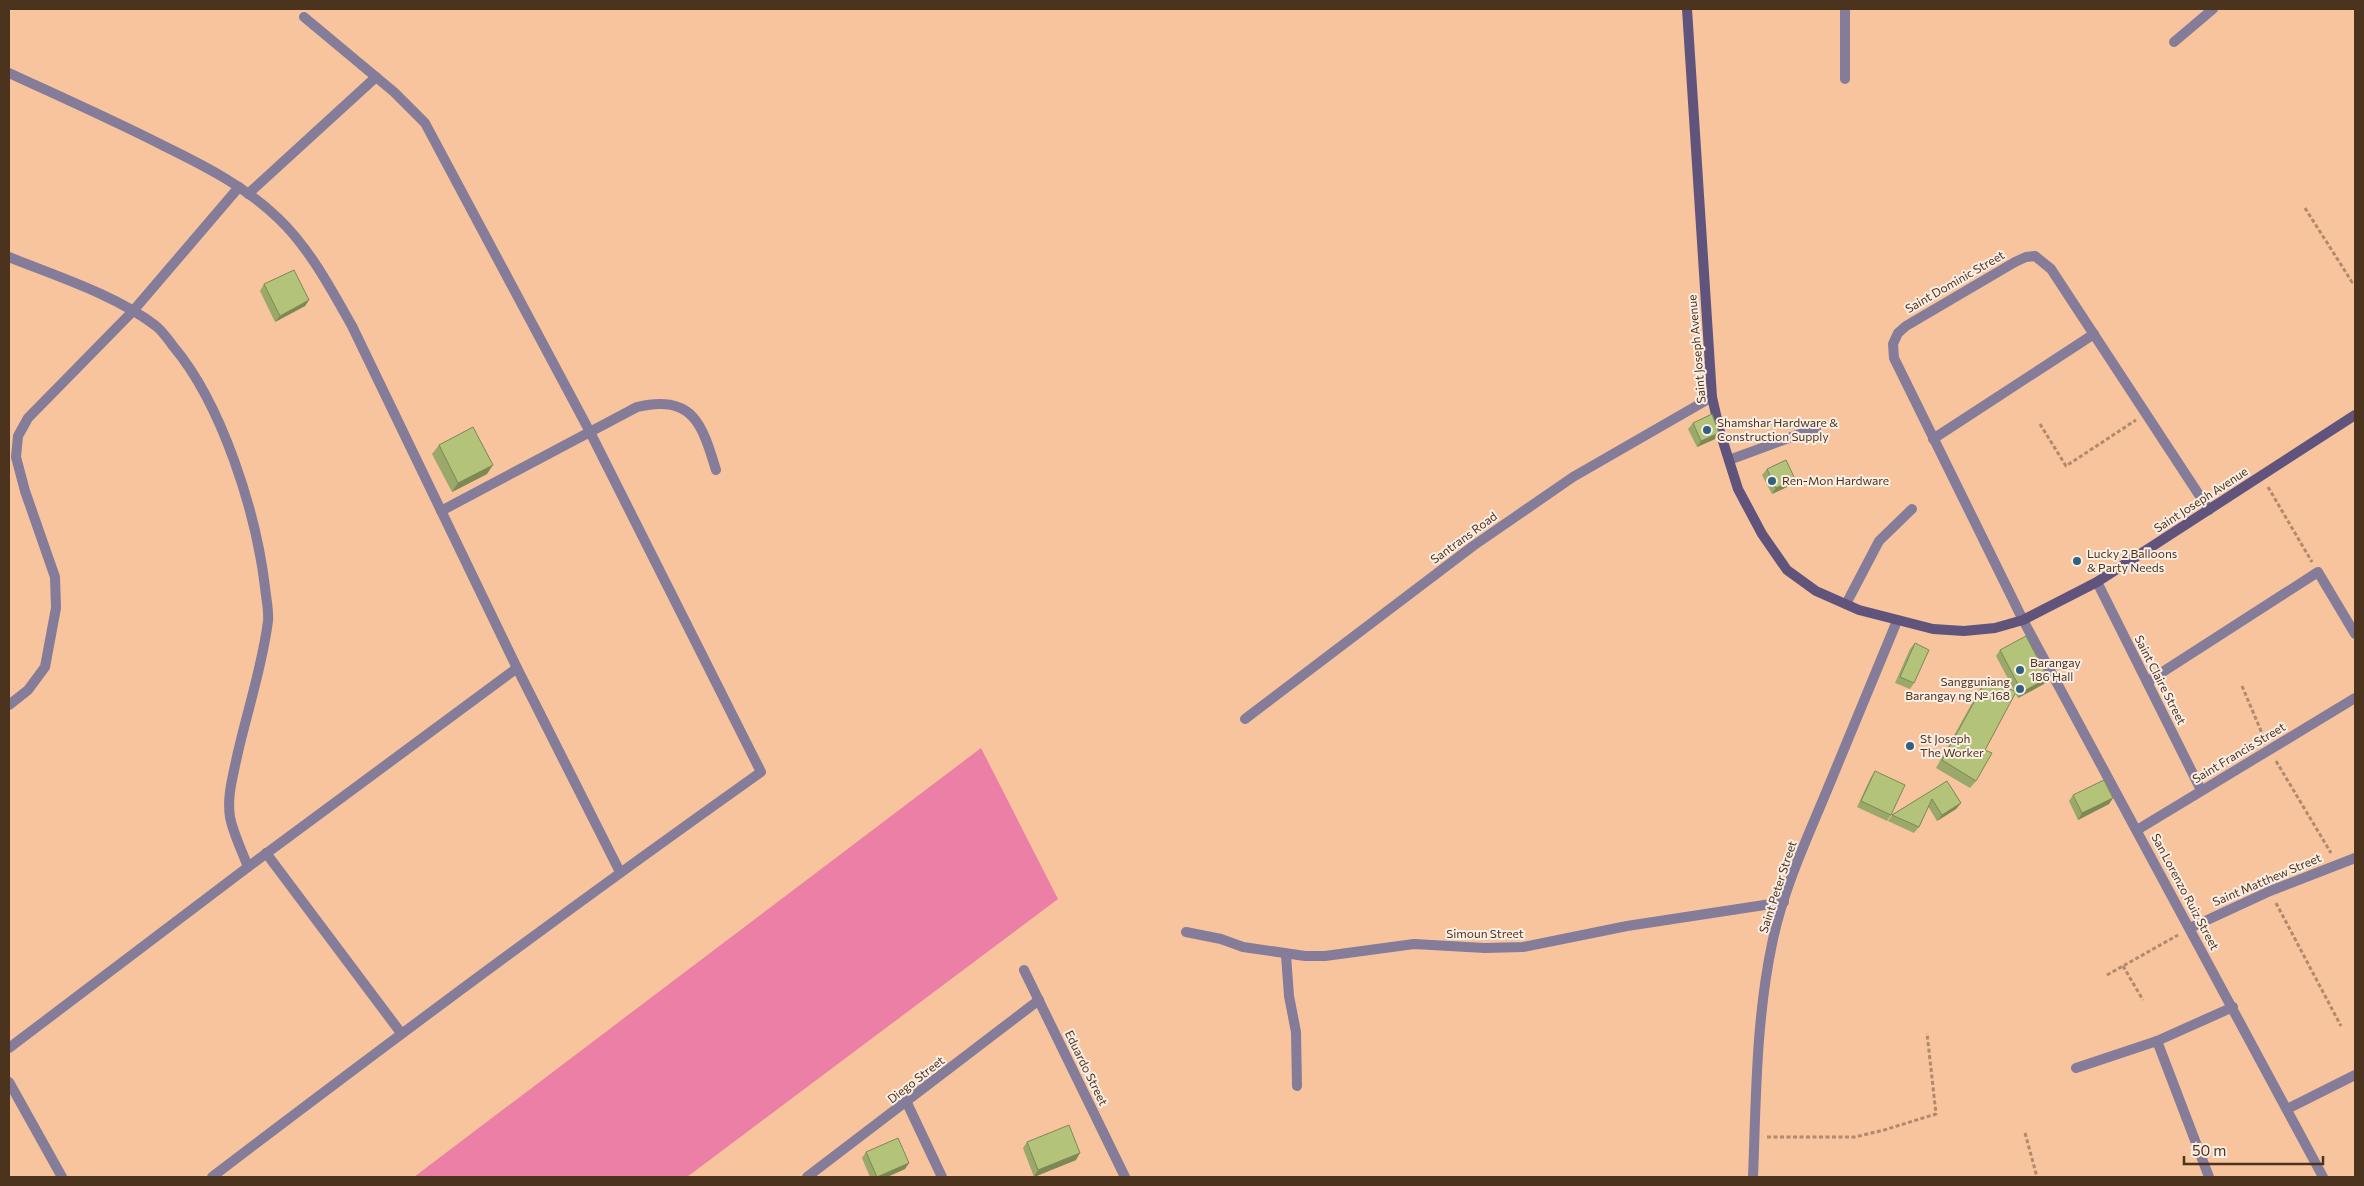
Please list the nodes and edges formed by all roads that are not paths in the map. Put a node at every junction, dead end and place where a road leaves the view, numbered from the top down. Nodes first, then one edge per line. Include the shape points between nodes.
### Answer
1 (1687, 9) edge
2 (1845, 9) edge
3 (2213, 9) edge
4 (304, 17) dead end
5 (2174, 42) dead end
6 (9, 73) edge
7 (376, 77) junction
8 (1845, 79) dead end
9 (238, 187) junction
10 (248, 194) junction
11 (9, 258) edge
12 (133, 311) junction
13 (2094, 334) junction
14 (1712, 397) junction
15 (2355, 415) edge
16 (1816, 428) dead end
17 (590, 432) junction
18 (1933, 440) junction
19 (1729, 460) junction
20 (716, 470) dead end
21 (1912, 508) dead end
22 (2209, 510) junction
23 (441, 511) junction
24 (2097, 582) junction
25 (1846, 604) junction
26 (2023, 620) junction
27 (1897, 621) junction
28 (2355, 634) edge
29 (517, 668) junction
30 (2147, 682) junction
31 (2355, 698) edge
32 (9, 705) edge
33 (1245, 719) dead end
34 (2201, 790) junction
35 (2137, 830) junction
36 (266, 853) junction
37 (2355, 859) edge
38 (248, 867) junction
39 (620, 872) junction
40 (1784, 902) junction
41 (2190, 928) junction
42 (1186, 932) dead end
43 (1286, 955) junction
44 (1024, 970) dead end
45 (1039, 1000) junction
46 (2233, 1007) junction
47 (402, 1033) junction
48 (2157, 1042) junction
49 (9, 1048) edge
50 (2076, 1068) dead end
51 (2355, 1076) edge
52 (9, 1082) edge
53 (1297, 1086) dead end
54 (907, 1103) junction
55 (2287, 1109) junction
56 (62, 1177) edge
57 (212, 1177) edge
58 (807, 1177) edge
59 (942, 1177) edge
60 (1125, 1177) edge
61 (1753, 1177) edge
62 (2208, 1177) edge
63 (2323, 1177) edge

1 - 14 main road, Saint Joseph Avenue
2 - 8 street
3 - 5 street
4 - 7 street
6 - 9 street via 120,124 216,172
7 - 10 street
7 - 17 street via 425,123
9 - 10 street
9 - 12 street
10 - 23 street via 279,219 330,286
11 - 12 street
12 - 32 street via 28,418 18,436 16,457 56,578 56,608 45,667 28,690
12 - 38 street via 157,327 204,392 230,451 261,559 269,618 262,663 240,741 229,796 230,818
13 - 18 street
13 - 18 street, Saint Dominic Street via 2051,268 2035,256 2015,262 1906,326 1893,344 1894,358
13 - 22 street, Saint Dominic Street
14 - 19 main road, Saint Joseph Avenue
14 - 33 street, Santrans Road via 1573,477 1472,546
15 - 22 main road, Saint Joseph Avenue
16 - 19 street
17 - 20 street via 637,407 656,402 675,405 686,411 701,427
17 - 23 street
17 - 39 street via 761,772
18 - 26 street, Saint Dominic Street
19 - 25 main road, Saint Joseph Avenue via 1738,489 1758,527 1787,570 1816,591
21 - 25 street via 1879,541
22 - 24 main road, Saint Joseph Avenue
23 - 29 street
24 - 26 main road, Saint Joseph Avenue
24 - 30 street, Saint Claire Street
25 - 27 main road, Saint Joseph Avenue
26 - 27 main road, Saint Joseph Avenue via 1995,628 1964,631 1933,629
26 - 35 street, San Lorenzo Ruiz Street
27 - 40 street, Saint Peter Street
28 - 30 street via 2318,572
29 - 36 street
29 - 39 street
30 - 34 street, Saint Claire Street
31 - 34 street, Saint Francis Street
34 - 35 street, Saint Francis Street
35 - 41 street, San Lorenzo Ruiz Street
36 - 38 street
36 - 47 street
37 - 41 street, Saint Matthew Street via 2270,891
38 - 49 street
39 - 47 street
40 - 43 street, Simoun Street via 1627,926 1523,947 1414,944 1325,956
40 - 61 street, Saint Peter Street via 1772,944 1763,998
41 - 46 street, San Lorenzo Ruiz Street
42 - 43 street, Simoun Street
43 - 53 street via 1296,1032
44 - 45 street, Eduardo Street
45 - 54 street, Diego Street
45 - 60 street, Eduardo Street
46 - 48 street
46 - 55 street, San Lorenzo Ruiz Street
47 - 57 street
48 - 50 street
48 - 62 street
51 - 55 street
52 - 56 street
54 - 58 street, Diego Street
54 - 59 street
55 - 63 street, San Lorenzo Ruiz Street

